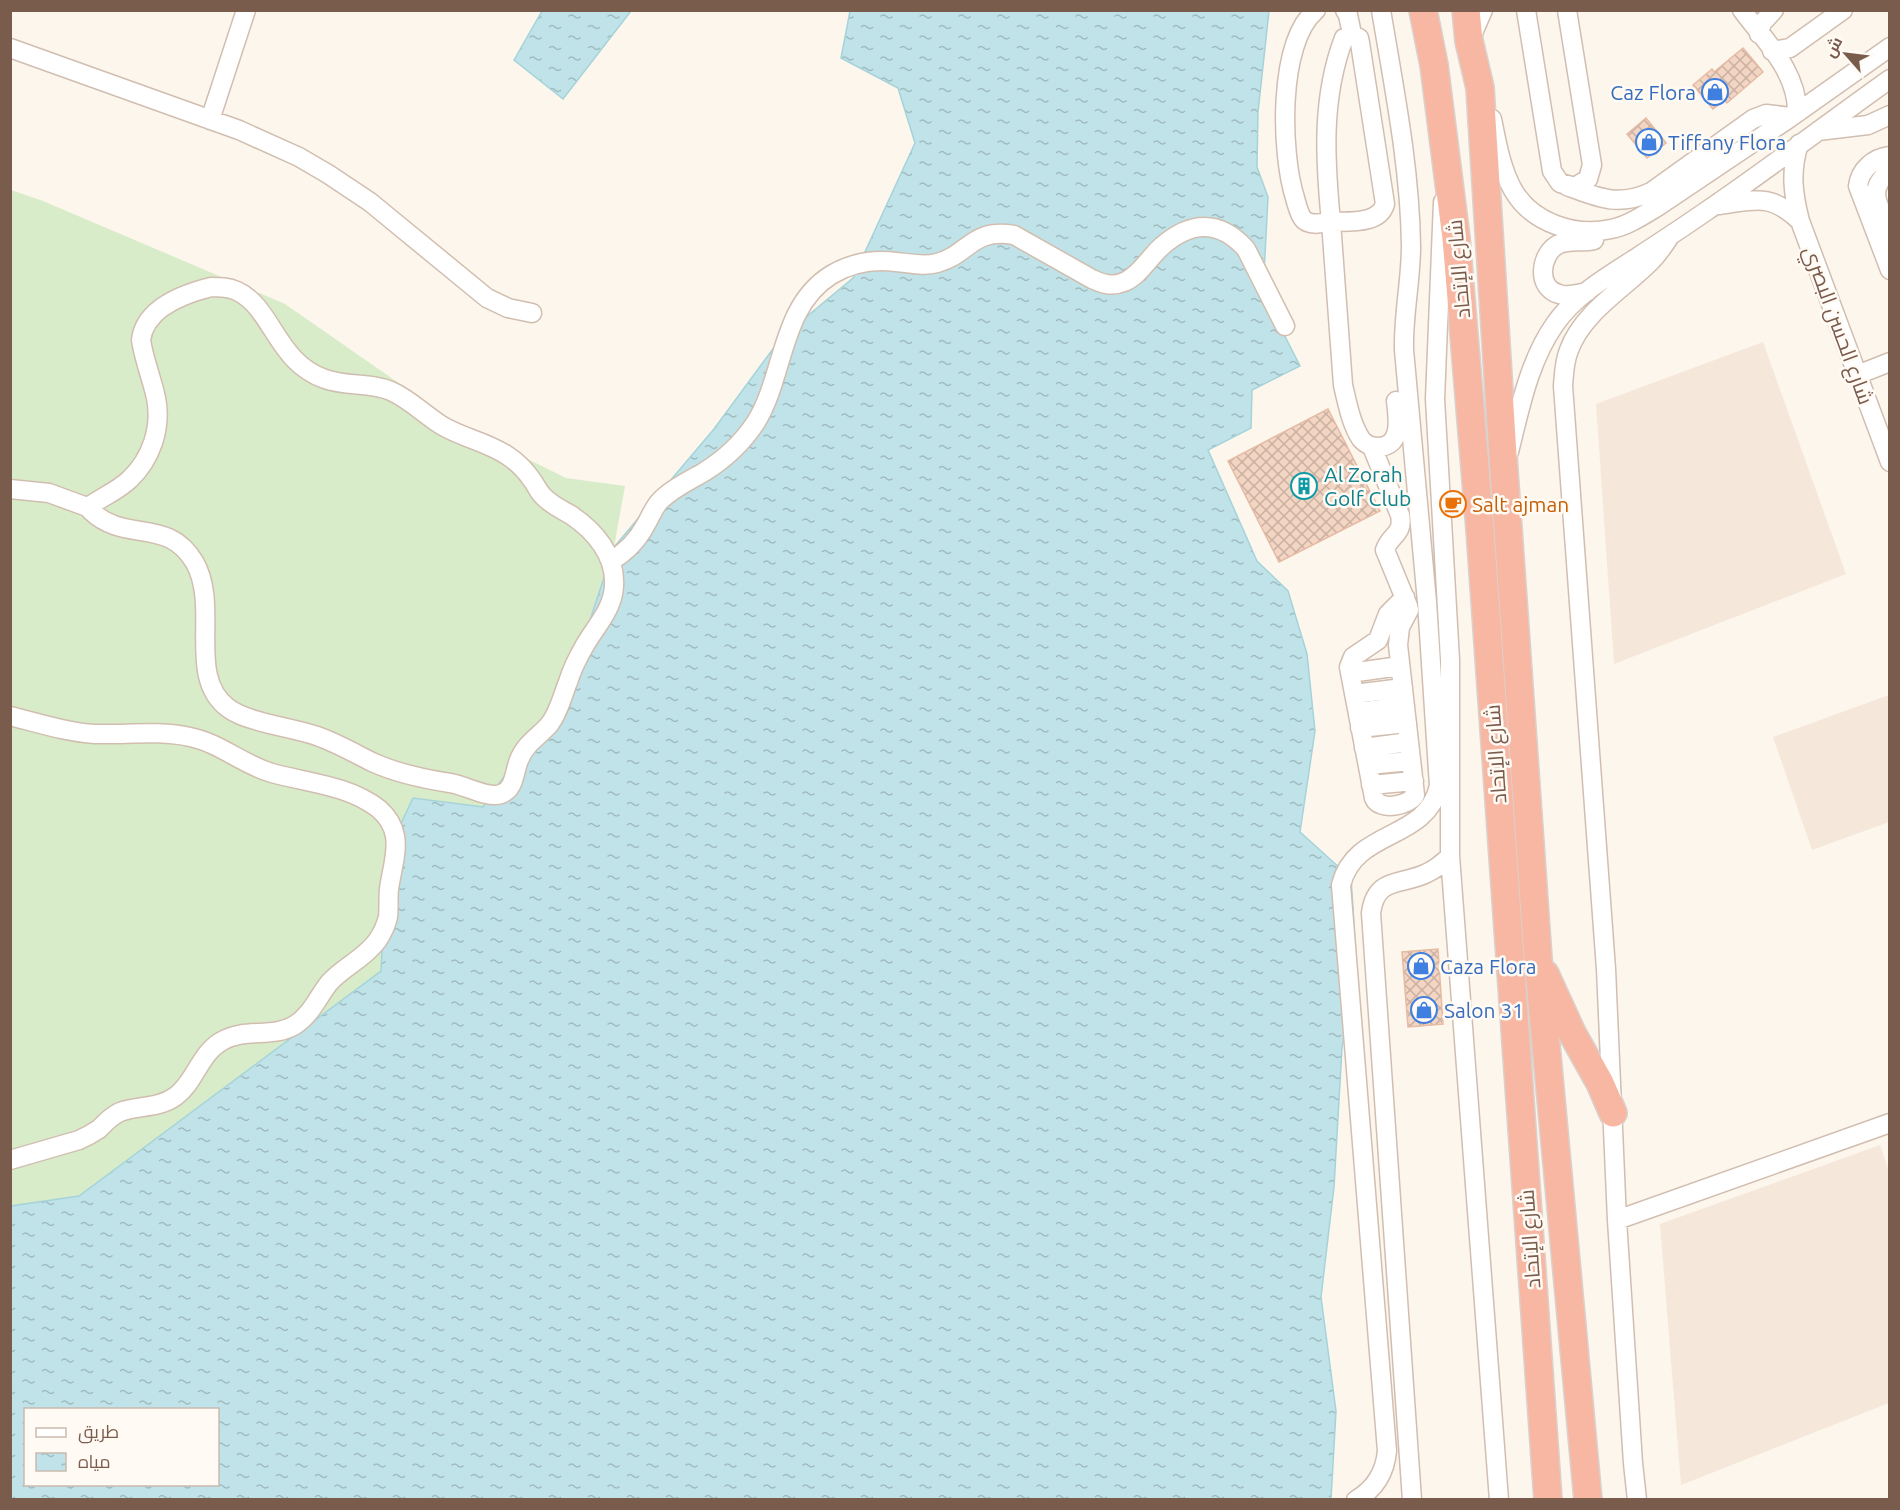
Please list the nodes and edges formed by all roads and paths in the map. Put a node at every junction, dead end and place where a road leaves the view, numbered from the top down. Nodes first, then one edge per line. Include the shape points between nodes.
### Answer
1 (246, 10) edge
2 (1316, 10) edge
3 (1345, 10) edge
4 (1381, 10) edge
5 (1423, 10) edge
6 (1466, 10) edge
7 (1483, 10) edge
8 (1526, 10) edge
9 (1567, 10) edge
10 (1742, 10) edge
11 (1774, 10) edge
12 (1843, 10) edge
13 (1352, 34) junction
14 (1759, 34) junction
15 (1469, 41) junction
16 (1890, 47) edge
17 (10, 48) edge
18 (1772, 51) junction
19 (1890, 79) edge
20 (1480, 88) junction
21 (1794, 115) junction
22 (1890, 115) edge
23 (210, 120) junction
24 (1816, 131) junction
25 (1799, 144) junction
26 (1446, 149) junction
27 (1890, 156) edge
28 (1890, 170) edge
29 (1567, 186) junction
30 (1715, 205) junction
31 (1800, 221) junction
32 (1331, 222) junction
33 (1611, 229) junction
34 (1890, 231) edge
35 (1670, 236) junction
36 (1890, 270) edge
37 (1587, 292) junction
38 (532, 313) dead end
39 (1285, 326) dead end
40 (1392, 349) dead end
41 (1890, 362) edge
42 (1857, 375) junction
43 (1883, 426) edge
44 (1372, 447) junction
45 (1890, 462) edge
46 (1504, 471) junction
47 (10, 489) edge
48 (90, 508) junction
49 (611, 561) junction
50 (1445, 586) junction
51 (1427, 602) junction
52 (1408, 606) junction
53 (1398, 645) junction
54 (1429, 645) junction
55 (1357, 654) junction
56 (1450, 660) junction
57 (1400, 666) junction
58 (1350, 673) junction
59 (1405, 706) junction
60 (1357, 711) junction
61 (10, 716) edge
62 (1409, 742) junction
63 (1366, 756) junction
64 (1411, 761) junction
65 (1450, 856) junction
66 (1409, 879) junction
67 (1452, 884) junction
68 (1538, 958) junction
69 (1613, 1113) junction
70 (1890, 1123) edge
71 (10, 1160) edge
72 (1617, 1220) junction
73 (1356, 1500) edge
74 (1412, 1500) edge
75 (1499, 1500) edge
76 (1548, 1500) edge
77 (1588, 1500) edge
78 (1637, 1500) edge

1 - 23 street
2 - 32 street via 1304,24 1292,61 1285,137 1301,217 1309,223
3 - 13 street
4 - 51 street via 1404,159 1409,219 1411,248 1404,350
5 - 26 highway, شارع الإتحاد
6 - 15 highway, شارع الإتحاد
7 - 15 street
8 - 29 street via 1552,171
9 - 29 street via 1592,165 1588,179 1575,187
10 - 14 street
11 - 14 street via 1762,22
12 - 18 street via 1790,48
13 - 32 street via 1344,38 1335,61 1326,118
13 - 32 street via 1360,43 1385,204 1375,218
14 - 18 street
15 - 20 highway, شارع الإتحاد
16 - 21 street
17 - 23 street
18 - 21 street via 1792,81 1797,102
19 - 24 street
20 - 33 street via 1504,169 1521,201 1560,227 1584,231
20 - 46 highway, شارع الإتحاد
21 - 29 street via 1766,114 1752,119 1638,198 1612,201
21 - 33 street via 1657,207
22 - 24 street via 1868,125
23 - 38 street via 269,143 328,174 390,218 487,298
24 - 25 street
25 - 30 street
25 - 31 street, شارع الحسن البصري via 1792,186
26 - 50 street via 1435,399
26 - 76 highway, شارع الإتحاد via 1480,528
27 - 36 street via 1864,170 1858,186
28 - 34 street via 1878,181 1875,194
30 - 31 street, شارع الحسن البصري via 1753,199 1771,201
30 - 35 street
31 - 42 street, شارع الحسن البصري
32 - 44 street via 1343,385 1362,441
33 - 37 street via 1588,242 1563,242 1552,248 1545,259 1542,271 1554,293
35 - 37 street
35 - 69 street via 1658,254 1583,325 1564,367
37 - 46 street via 1556,323 1544,342 1527,382
39 - 49 street via 1246,249 1225,231 1211,227 1183,231 1160,248 1133,277 1113,285 1092,279 1014,235 1000,233 979,238 950,258 922,266 881,261 855,264 819,284 801,304 771,392 743,439 716,464 659,502 631,547
40 - 44 street via 1398,432 1388,445
41 - 42 street
42 - 43 street, شارع الحسن البصري
43 - 45 street, شارع الحسن البصري
44 - 52 street via 1401,522 1400,530 1385,550
46 - 68 highway, شارع الإتحاد
47 - 48 street via 50,493
48 - 49 street via 129,480 153,444 158,416 141,340 146,321 160,308 197,290 224,287 248,298 286,351 310,372 340,383 369,384 393,392 446,428 508,456 531,478 543,497 598,539
48 - 49 street via 93,514 115,526 154,532 173,540 193,560 206,600 207,674 224,706 246,717 316,736 406,774 458,784 491,796 507,791 525,748 555,715 578,659 610,605 615,583
50 - 51 street
50 - 56 street
51 - 52 street
51 - 54 street
52 - 53 street
52 - 54 street via 1429,638
52 - 55 street via 1388,614 1378,640
53 - 55 street
53 - 57 street
54 - 56 street
54 - 73 street via 1439,776 1437,796 1419,820 1359,854 1347,868 1341,885 1387,1450 1383,1472 1371,1489
55 - 58 street via 1350,662
56 - 65 street
57 - 58 street
57 - 59 street
58 - 60 street
59 - 60 street
59 - 60 street
59 - 62 street
60 - 63 street
61 - 71 street via 93,734 171,734 210,743 265,771 328,785 370,803 392,825 395,846 383,930 368,951 333,979 297,1024 285,1030 238,1034 220,1042 205,1056 187,1085 166,1102 117,1113 79,1140
62 - 63 street
62 - 64 street
63 - 64 street
63 - 64 street via 1375,801 1384,807 1411,800 1415,795
65 - 66 street via 1433,870
65 - 67 street
66 - 67 street via 1428,878
66 - 74 street via 1379,890 1372,900 1371,913
67 - 75 street
68 - 69 highway
68 - 77 highway, شارع الإتحاد
69 - 72 street
70 - 72 street
72 - 78 street

